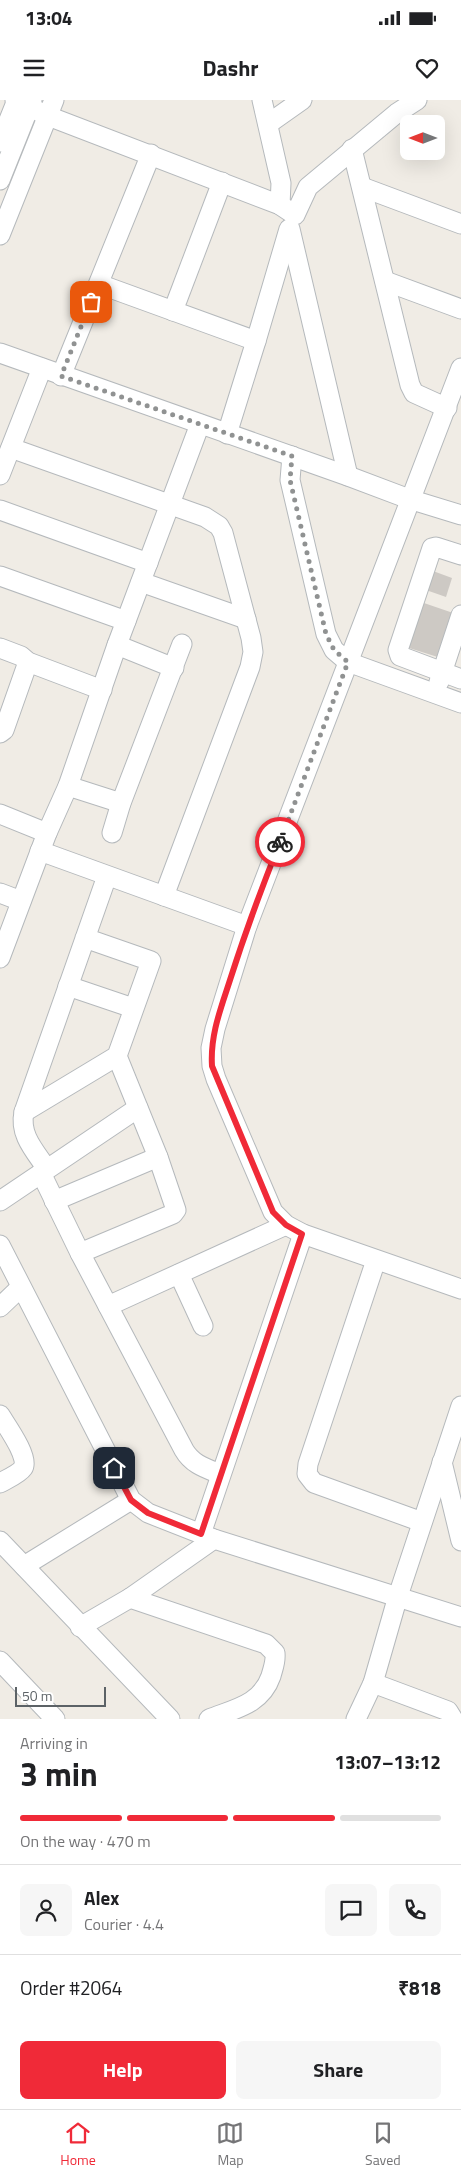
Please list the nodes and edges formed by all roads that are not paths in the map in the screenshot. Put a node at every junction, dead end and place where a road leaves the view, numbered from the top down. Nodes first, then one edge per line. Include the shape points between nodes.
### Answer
1 (262, 100) edge
2 (302, 100) edge
3 (417, 100) edge
4 (22, 101) edge
5 (51, 108) edge
6 (268, 124) junction
7 (0, 142) edge
8 (352, 149) junction
9 (151, 154) junction
10 (0, 180) edge
11 (222, 182) junction
12 (362, 187) junction
13 (288, 216) junction
14 (461, 224) edge
15 (0, 235) edge
16 (385, 281) junction
17 (99, 284) junction
18 (461, 309) edge
19 (173, 311) junction
20 (256, 341) junction
21 (0, 353) edge
22 (42, 368) junction
23 (461, 368) edge
24 (61, 376) junction
25 (447, 408) junction
26 (200, 424) junction
27 (227, 434) junction
28 (11, 448) junction
29 (292, 456) junction
30 (0, 475) edge
31 (348, 476) junction
32 (409, 499) junction
33 (170, 506) junction
34 (0, 510) edge
35 (461, 515) edge
36 (461, 555) edge
37 (148, 563) junction
38 (0, 576) edge
39 (141, 582) junction
40 (461, 615) edge
41 (246, 619) junction
42 (126, 621) junction
43 (182, 644) dead end
44 (117, 645) junction
45 (0, 648) edge
46 (28, 662) junction
47 (348, 662) junction
48 (174, 668) junction
49 (442, 672) junction
50 (461, 679) edge
51 (102, 690) junction
52 (435, 693) junction
53 (461, 702) edge
54 (0, 733) edge
55 (68, 786) junction
56 (121, 803) junction
57 (0, 814) edge
58 (47, 833) junction
59 (112, 833) dead end
60 (40, 851) junction
61 (107, 876) junction
62 (0, 893) edge
63 (164, 896) junction
64 (21, 901) junction
65 (247, 926) junction
66 (85, 938) junction
67 (0, 958) edge
68 (68, 986) junction
69 (133, 1008) junction
70 (117, 1056) junction
71 (138, 1108) junction
72 (24, 1112) junction
73 (158, 1157) junction
74 (44, 1171) junction
75 (0, 1201) edge
76 (54, 1201) junction
77 (286, 1225) junction
78 (302, 1234) junction
79 (0, 1246) edge
80 (80, 1253) junction
81 (376, 1260) junction
82 (180, 1274) junction
83 (21, 1287) junction
84 (461, 1289) edge
85 (108, 1306) junction
86 (0, 1307) edge
87 (203, 1326) dead end
88 (461, 1406) edge
89 (0, 1415) edge
90 (442, 1462) junction
91 (220, 1474) junction
92 (0, 1483) edge
93 (131, 1500) junction
94 (422, 1522) junction
95 (208, 1536) junction
96 (0, 1541) edge
97 (461, 1541) edge
98 (24, 1566) junction
99 (398, 1596) junction
100 (130, 1598) junction
101 (461, 1617) edge
102 (80, 1627) junction
103 (0, 1661) edge
104 (373, 1683) junction
105 (221, 1717) edge
106 (54, 1719) edge
107 (170, 1719) edge
108 (356, 1719) edge
109 (453, 1719) edge

1 - 6 street
2 - 6 street
3 - 8 street
4 - 5 street
4 - 7 street
4 - 10 street
5 - 9 street
5 - 15 street
6 - 13 street
8 - 12 street
8 - 13 street via 308,187
9 - 11 street
9 - 17 street
11 - 13 street
11 - 19 street
12 - 14 street
12 - 16 street
13 - 20 street
13 - 31 street
16 - 18 street
16 - 25 street via 414,393
17 - 19 street
17 - 24 street
19 - 20 street
20 - 27 street
21 - 22 street
22 - 24 street
22 - 28 street
23 - 25 street
24 - 26 street
25 - 32 street
26 - 27 street
26 - 33 street
27 - 29 street
28 - 30 street
28 - 33 street
29 - 31 street
29 - 47 street via 290,480 326,634 334,650
31 - 32 street
32 - 35 street
32 - 47 street
33 - 37 street
33 - 41 street via 205,517 219,526
34 - 37 street
36 - 49 street via 432,548 398,650 400,656
37 - 39 street
38 - 42 street
39 - 41 street
39 - 42 street
40 - 49 street
41 - 63 street via 253,652 250,667
42 - 44 street
43 - 48 street
44 - 48 street
44 - 51 street
45 - 46 street
46 - 51 street
46 - 54 street via 4,730
47 - 52 street
47 - 65 street
48 - 56 street
49 - 50 street
49 - 52 street
51 - 55 street
52 - 53 street
55 - 56 street
55 - 58 street
56 - 59 street
57 - 58 street
58 - 60 street
60 - 61 street
60 - 64 street
61 - 63 street
61 - 66 street
62 - 64 street
63 - 65 street
64 - 67 street
65 - 77 street via 215,1029 212,1066 273,1212
66 - 68 street
66 - 69 street via 151,961
68 - 69 street
68 - 72 street
69 - 70 street
70 - 71 street
70 - 72 street
71 - 73 street
71 - 74 street
72 - 74 street via 25,1137
73 - 76 street
73 - 80 street via 175,1204 173,1214
74 - 75 street
74 - 76 street
76 - 80 street
77 - 78 street
77 - 82 street
78 - 81 street
78 - 91 street
79 - 83 street
80 - 85 street
81 - 84 street
81 - 94 street via 307,1474 314,1484
82 - 85 street
82 - 87 street
83 - 86 street
83 - 93 street
85 - 91 street via 188,1457
88 - 90 street
89 - 92 street via 25,1463 23,1469
90 - 94 street
90 - 97 street
91 - 95 street
93 - 95 street via 148,1513
93 - 98 street
94 - 99 street
95 - 99 street
95 - 100 street
96 - 98 street
98 - 102 street
99 - 101 street
99 - 104 street
100 - 102 street
100 - 105 street via 271,1647 276,1661 264,1691
102 - 107 street
103 - 106 street
104 - 108 street
104 - 109 street via 448,1711

